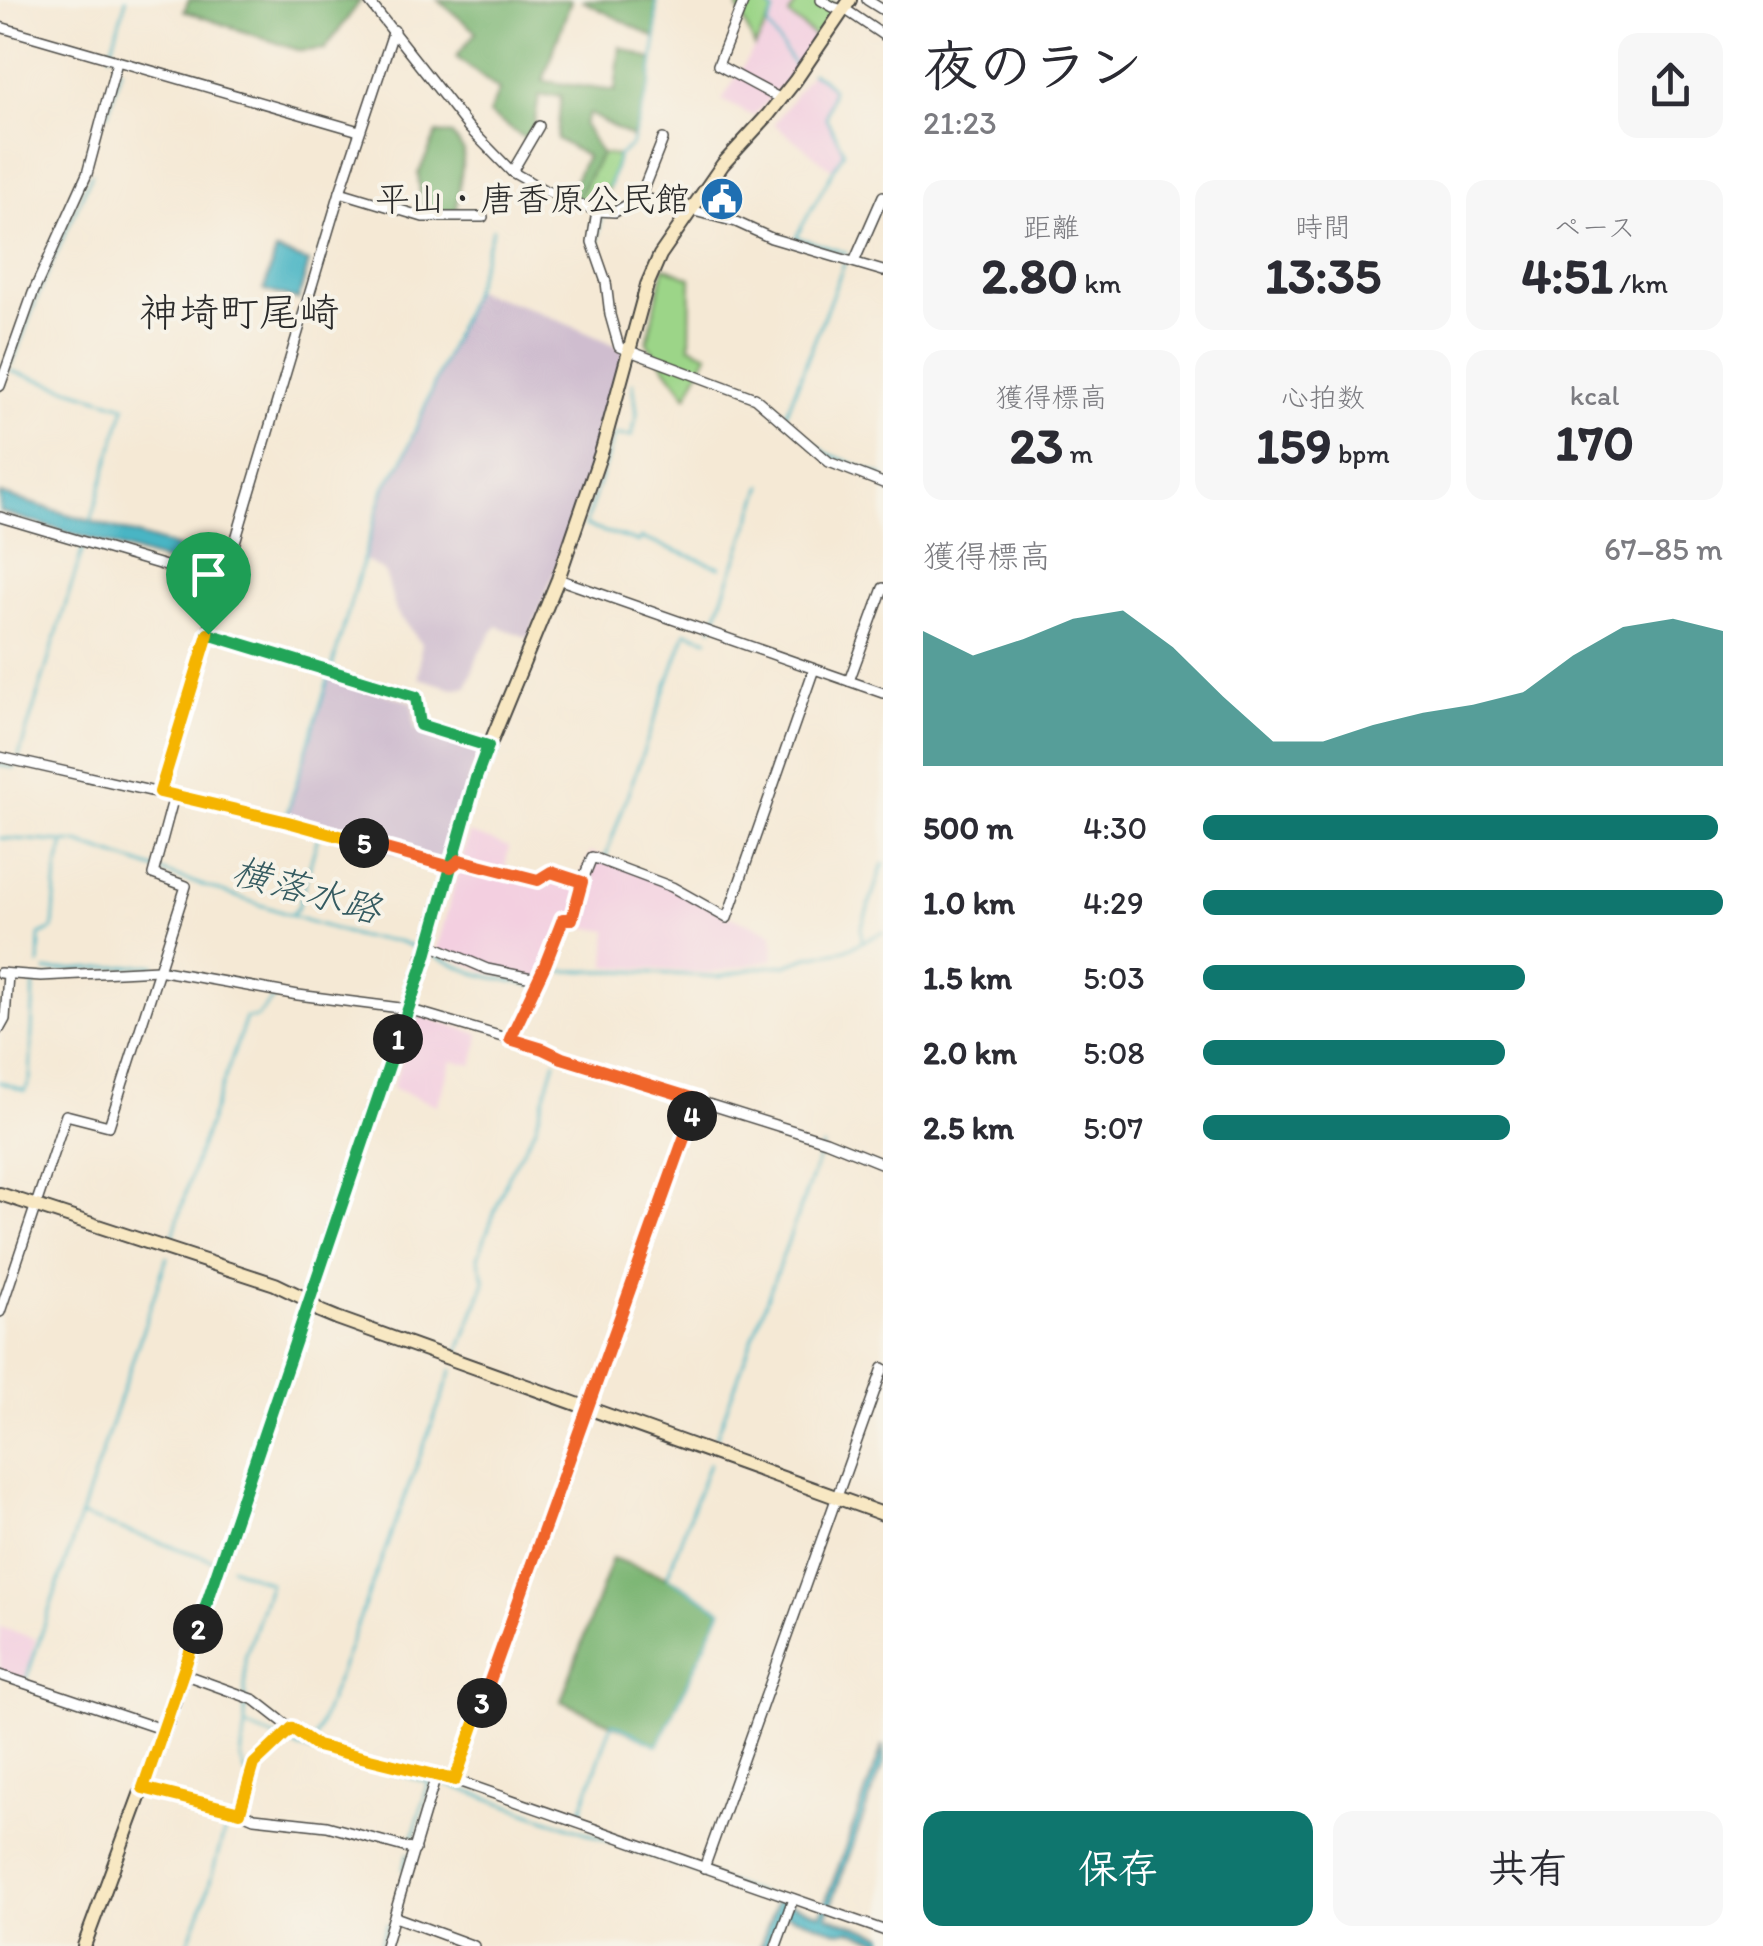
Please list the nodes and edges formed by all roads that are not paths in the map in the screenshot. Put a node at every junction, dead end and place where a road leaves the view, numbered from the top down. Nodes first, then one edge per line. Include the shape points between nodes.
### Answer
1 (368, 0) edge
2 (744, 0) edge
3 (821, 0) edge
4 (866, 0) edge
5 (846, 5) edge
6 (883, 10) edge
7 (0, 27) edge
8 (394, 30) junction
9 (883, 35) edge
10 (117, 62) junction
11 (781, 99) junction
12 (539, 126) dead end
13 (359, 131) junction
14 (663, 139) dead end
15 (512, 172) junction
16 (340, 192) junction
17 (883, 196) edge
18 (640, 197) junction
19 (691, 208) junction
20 (597, 211) junction
21 (483, 217) dead end
22 (854, 262) junction
23 (883, 271) edge
24 (0, 340) edge
25 (14, 345) junction
26 (630, 351) junction
27 (0, 386) edge
28 (883, 483) edge
29 (0, 517) edge
30 (558, 579) junction
31 (223, 583) junction
32 (883, 588) edge
33 (208, 634) junction
34 (814, 669) junction
35 (849, 681) junction
36 (883, 694) edge
37 (488, 746) junction
38 (0, 758) edge
39 (160, 792) junction
40 (174, 796) junction
41 (451, 867) junction
42 (582, 882) junction
43 (427, 950) junction
44 (158, 970) junction
45 (4, 973) edge
46 (535, 984) junction
47 (408, 1009) junction
48 (0, 1028) edge
49 (510, 1039) junction
50 (698, 1100) junction
51 (883, 1164) edge
52 (0, 1194) edge
53 (35, 1205) junction
54 (308, 1302) junction
55 (0, 1312) edge
56 (883, 1368) edge
57 (587, 1407) junction
58 (836, 1498) junction
59 (883, 1514) edge
60 (182, 1674) junction
61 (0, 1676) edge
62 (292, 1728) junction
63 (164, 1730) junction
64 (436, 1776) junction
65 (455, 1780) junction
66 (143, 1788) junction
67 (235, 1810) junction
68 (415, 1850) junction
69 (704, 1868) junction
70 (793, 1900) junction
71 (395, 1917) junction
72 (883, 1930) edge
73 (84, 1946) edge
74 (385, 1946) edge
75 (474, 1946) edge
76 (776, 1946) edge

1 - 8 street
2 - 11 street via 718,64
3 - 5 street
4 - 6 street
5 - 9 street
5 - 11 street
7 - 10 street
8 - 13 street
8 - 15 street
10 - 13 street
10 - 25 street via 87,174
11 - 19 street
12 - 15 street
13 - 16 street
14 - 18 street
15 - 20 street
16 - 21 street via 423,217
16 - 31 street
17 - 22 street
18 - 19 street
18 - 20 street via 615,212
19 - 22 street
19 - 26 street via 647,285
20 - 26 street via 592,242 620,347
22 - 23 street
24 - 25 street
25 - 27 street
26 - 28 street via 755,398 829,462
26 - 30 street
29 - 31 street
30 - 34 street
30 - 37 street
31 - 33 street
32 - 35 street
33 - 37 street via 416,697 420,725
33 - 39 street
34 - 35 street
34 - 42 street via 727,918 672,887 592,857
35 - 36 street
37 - 41 street
38 - 39 street
39 - 40 street
40 - 41 street
40 - 44 street via 152,874 186,886
41 - 42 street via 460,860 538,880 551,872
41 - 43 street
42 - 46 street
43 - 46 street
43 - 47 street
44 - 45 street
44 - 47 street
44 - 53 street via 109,1126 66,1115
45 - 48 street
46 - 49 street
47 - 49 street
47 - 54 street
49 - 50 street
50 - 51 street
50 - 57 street
52 - 53 street
53 - 54 street via 276,1284
53 - 55 street
54 - 57 street
54 - 60 street
56 - 58 street
57 - 58 street
57 - 65 street
58 - 59 street
58 - 69 street
60 - 62 street via 255,1700
60 - 63 street
61 - 63 street
62 - 64 street via 317,1746
62 - 67 street via 254,1764
63 - 66 street
64 - 65 street
64 - 68 street
65 - 69 street
66 - 67 street
66 - 73 street
67 - 68 street
68 - 71 street
69 - 70 street
70 - 72 street
70 - 76 street
71 - 74 street
71 - 75 street

